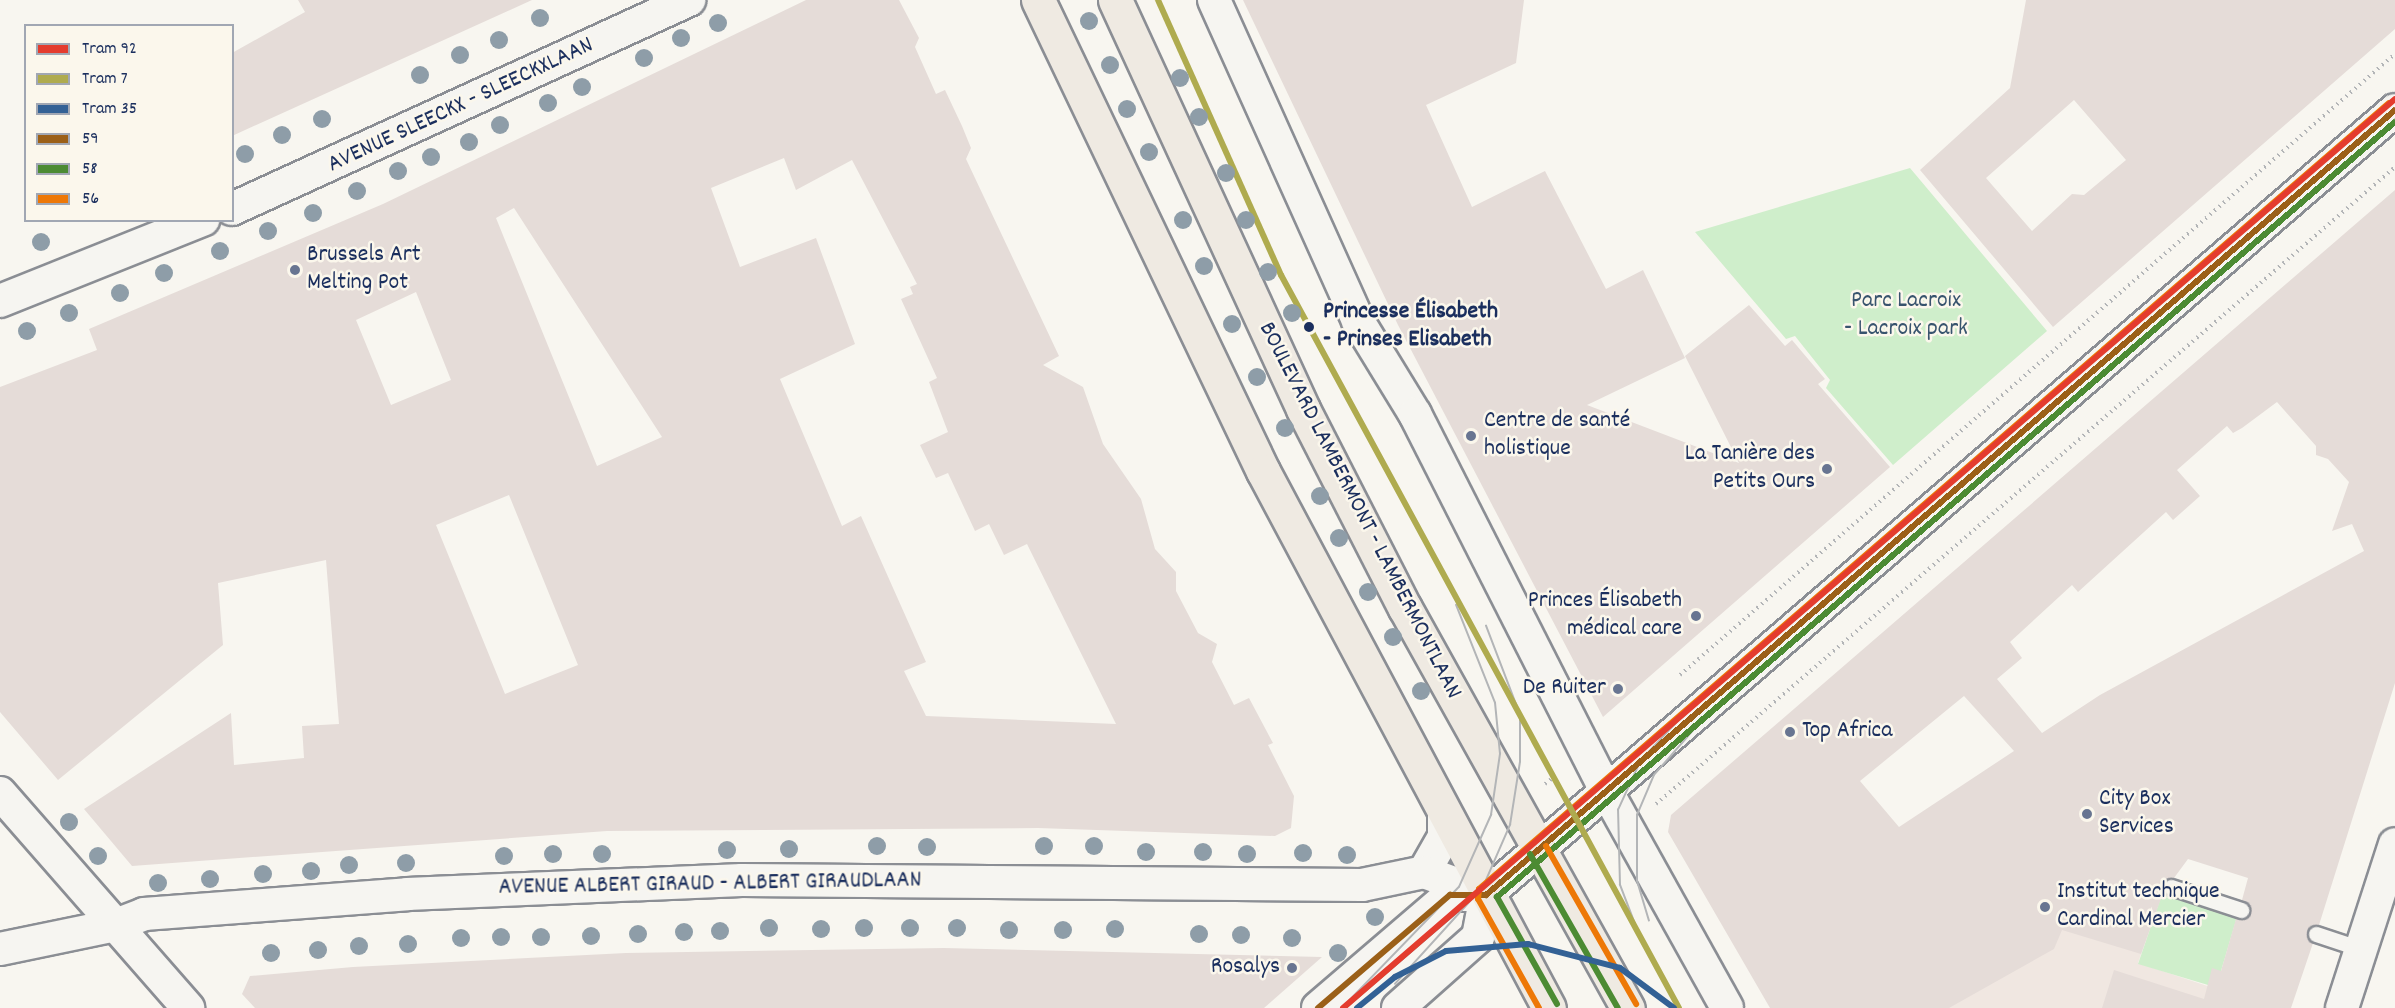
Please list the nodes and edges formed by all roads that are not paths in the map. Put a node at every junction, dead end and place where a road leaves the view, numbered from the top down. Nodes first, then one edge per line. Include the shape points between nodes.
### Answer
1 (689, 0) edge
2 (1038, 0) edge
3 (1115, 0) edge
4 (1214, 0) edge
5 (2395, 110) edge
6 (234, 208) edge
7 (198, 222) edge
8 (0, 301) edge
9 (1606, 790) junction
10 (0, 793) edge
11 (1444, 815) junction
12 (2395, 844) edge
13 (1538, 850) junction
14 (1424, 872) junction
15 (2171, 887) dead end
16 (1486, 895) junction
17 (2241, 910) dead end
18 (116, 925) junction
19 (2316, 934) dead end
20 (0, 949) edge
21 (2361, 949) junction
22 (188, 1008) edge
23 (1318, 1008) edge
24 (1398, 1008) edge
25 (1549, 1008) edge
26 (1628, 1008) edge
27 (1727, 1008) edge
28 (2342, 1008) edge

1 - 6 street, AVENUE SLEECKX - SLEECKXLAAN
2 - 11 main road via 1263,471
3 - 13 main road, BOULEVARD LAMBERMONT - LAMBERMONTLAAN via 1303,409
4 - 9 street via 1358,321 1415,414
5 - 9 street
7 - 8 street
9 - 13 street
9 - 27 street
10 - 18 street
11 - 14 street via 1444,837
11 - 16 main road
12 - 21 street
13 - 16 street
13 - 26 main road, BOULEVARD LAMBERMONT - LAMBERMONTLAAN
14 - 16 street
14 - 18 street, AVENUE ALBERT GIRAUD - ALBERT GIRAUDLAAN via 1362,885 742,880 407,894 144,914
15 - 17 lane
16 - 23 street via 1450,896
16 - 24 street via 1478,937
16 - 25 main road
18 - 20 street, AVENUE ALBERT GIRAUD - ALBERT GIRAUDLAAN
18 - 22 street
19 - 21 lane
21 - 28 street

